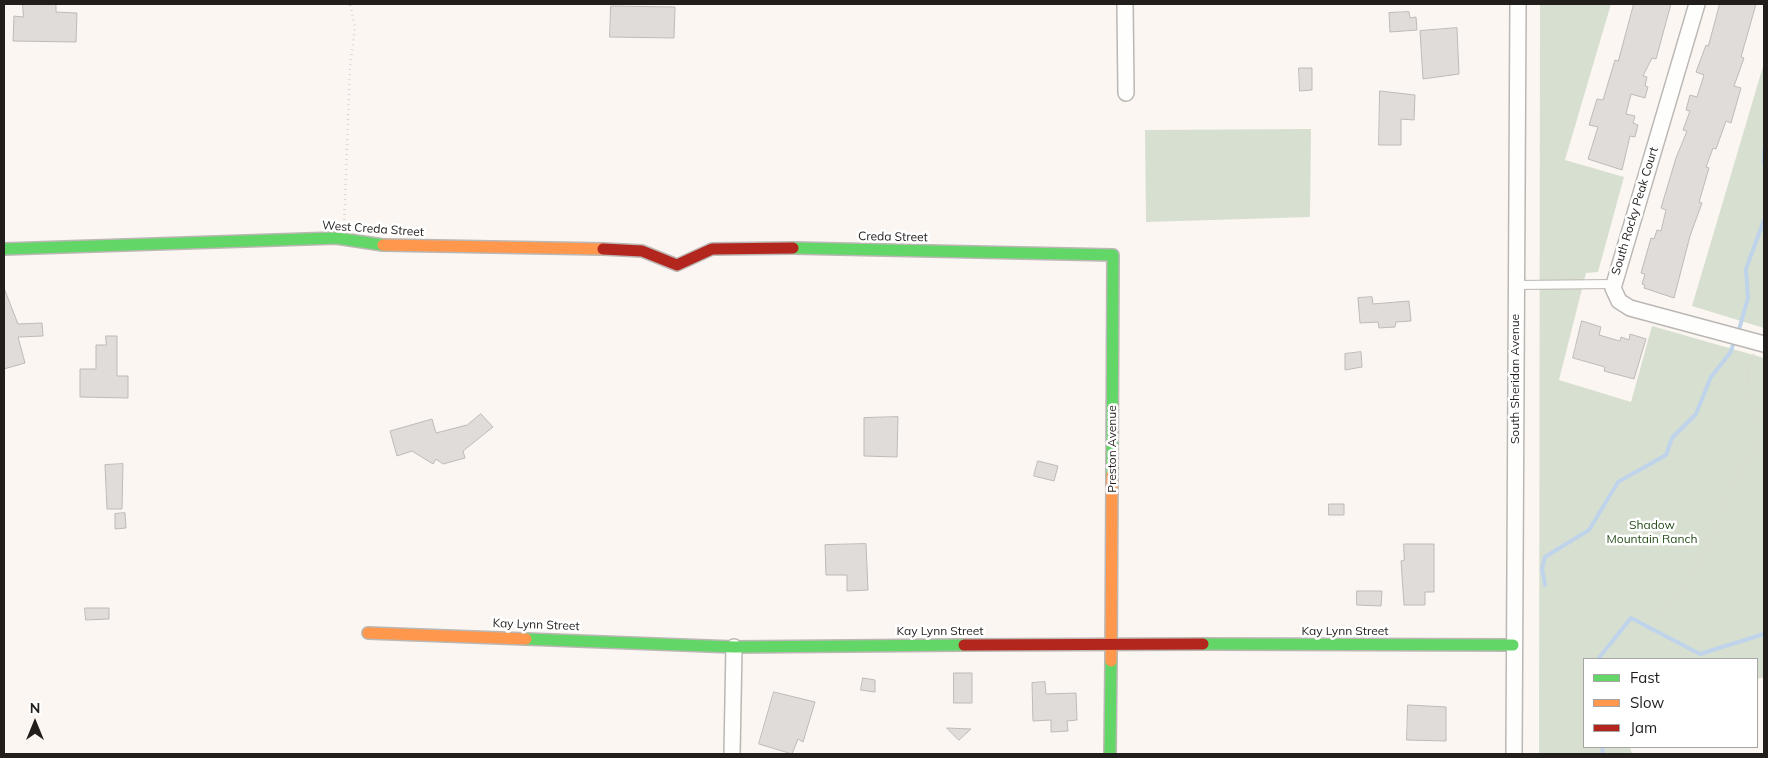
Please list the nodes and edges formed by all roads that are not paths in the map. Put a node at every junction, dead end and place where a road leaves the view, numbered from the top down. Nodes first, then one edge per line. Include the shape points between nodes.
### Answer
1 (1125, 4) edge
2 (1518, 4) edge
3 (1696, 4) edge
4 (1126, 93) dead end
5 (4, 249) edge
6 (1113, 255) joint
7 (677, 265) joint
8 (1516, 285) junction
9 (1612, 293) junction
10 (1764, 344) edge
11 (368, 633) dead end
12 (1112, 644) junction
13 (1513, 645) junction
14 (734, 647) junction
15 (732, 754) edge
16 (1110, 754) edge
17 (1514, 754) edge

1 - 4 street
2 - 8 street, South Sheridan Avenue
3 - 9 street, South Rocky Peak Court
5 - 7 street, West Creda Street via 341,238 397,247 642,251
6 - 7 street, Creda Street via 745,247 712,249
6 - 12 street, Preston Avenue
8 - 9 lane
8 - 13 street, South Sheridan Avenue
9 - 10 street via 1630,308
11 - 14 street, Kay Lynn Street
12 - 13 street, Kay Lynn Street
12 - 14 street, Kay Lynn Street
12 - 16 street, Preston Avenue
13 - 17 street, South Sheridan Avenue
14 - 15 street

